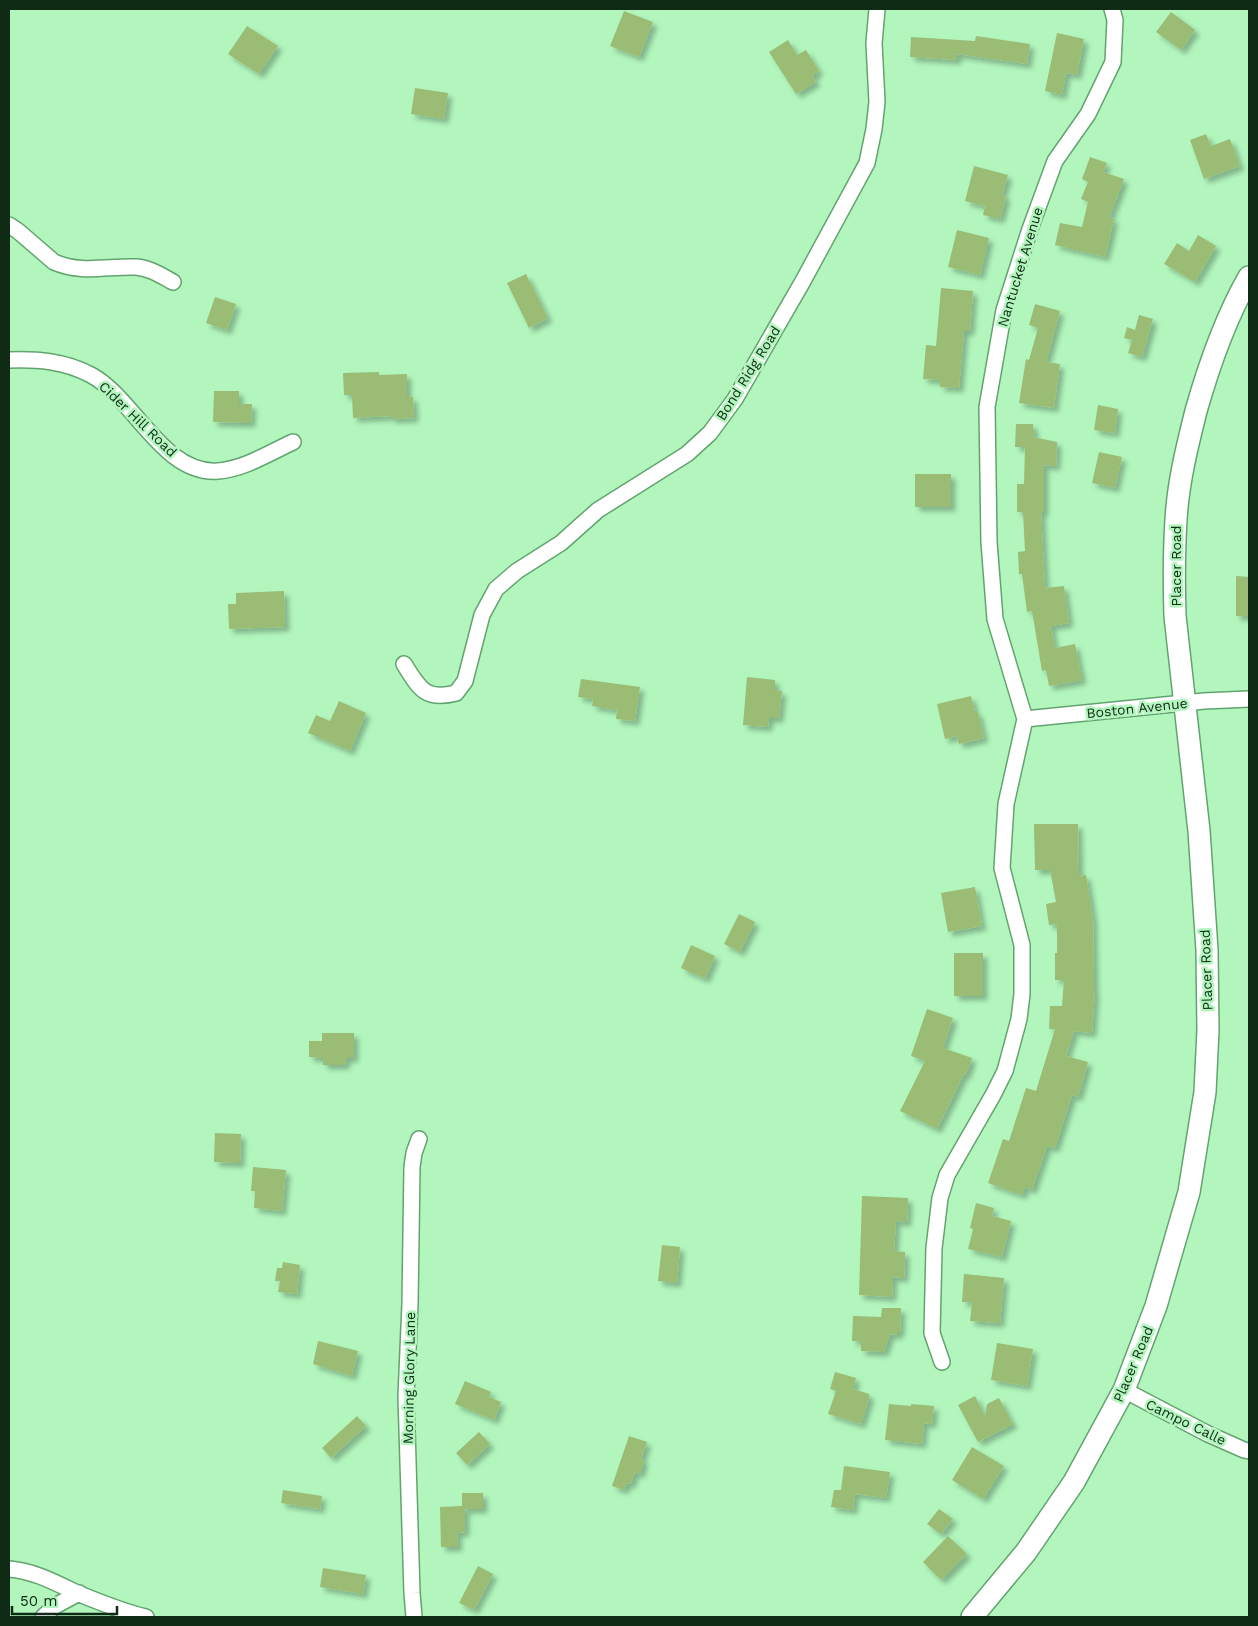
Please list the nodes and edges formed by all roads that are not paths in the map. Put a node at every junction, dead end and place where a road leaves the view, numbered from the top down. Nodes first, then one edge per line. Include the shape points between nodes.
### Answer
1 (877, 9) edge
2 (1112, 9) edge
3 (9, 224) edge
4 (1249, 277) edge
5 (173, 282) dead end
6 (9, 360) edge
7 (292, 442) dead end
8 (404, 664) dead end
9 (1249, 699) edge
10 (1184, 703) junction
11 (1025, 719) junction
12 (419, 1139) dead end
13 (942, 1362) dead end
14 (1124, 1390) junction
15 (1249, 1451) edge
16 (9, 1569) edge
17 (79, 1593) junction
18 (43, 1617) edge
19 (146, 1617) edge
20 (414, 1617) edge
21 (972, 1617) edge

1 - 8 street, Bond Ridg Road via 874,43 876,102 867,163 778,326 725,414 687,454 598,510 561,543 517,571 496,589 482,615 465,681 456,693 438,696 425,691
2 - 11 street, Nantucket Avenue via 1115,20 1113,62 1088,114 1055,162 1030,229 1004,310 987,407 989,542 995,619
3 - 5 street via 61,266 92,270 136,267 158,273
4 - 10 main road, Placer Road via 1207,371 1188,444 1178,503 1174,587
6 - 7 street, Cider Hill Road via 57,362 91,375 126,405 163,446 188,466 209,471 233,468
9 - 10 street, Boston Avenue
10 - 11 street, Boston Avenue
10 - 14 main road, Placer Road via 1199,831 1207,950 1205,1092 1188,1192 1174,1248
11 - 13 street via 1006,804 1002,868 1022,945 1019,1019 1005,1071 947,1175 940,1198 934,1248 932,1333
12 - 20 street, Morning Glory Lane via 412,1167 406,1396
14 - 15 street, Campo Calle via 1208,1434
14 - 21 main road, Placer Road via 1074,1482 1026,1552
16 - 17 street via 42,1576
17 - 18 street
17 - 19 street

